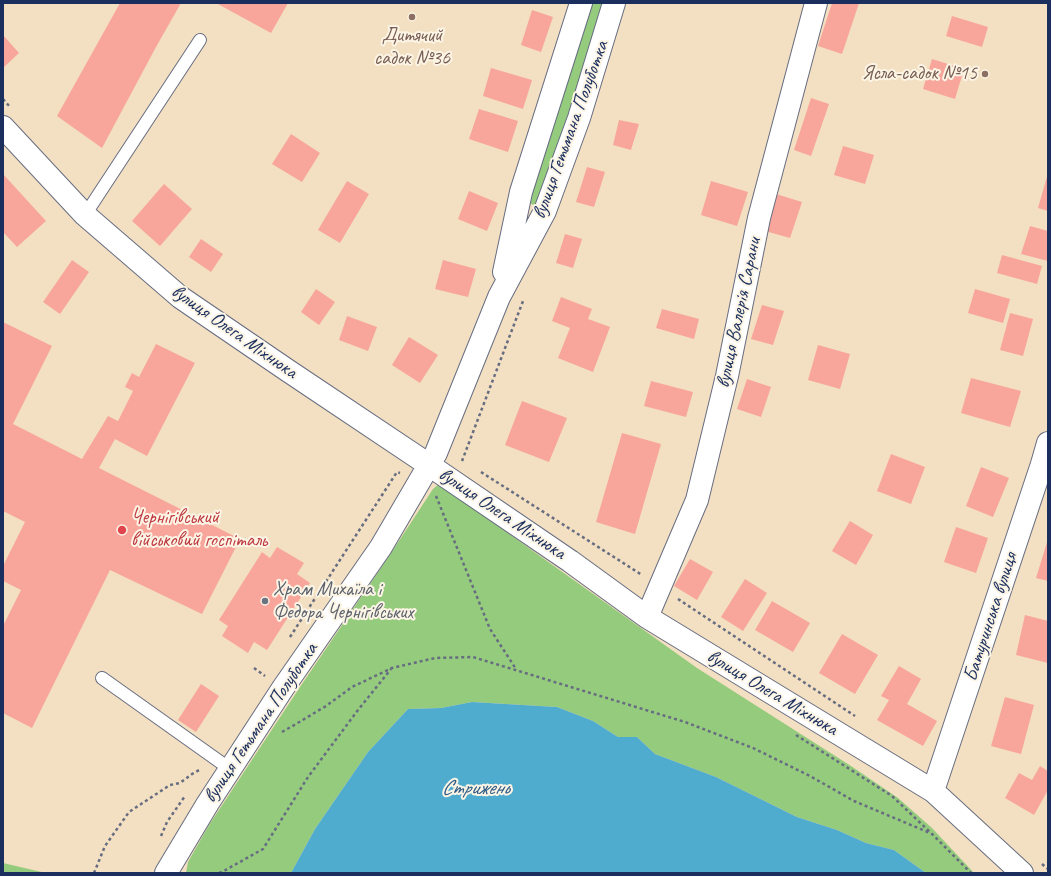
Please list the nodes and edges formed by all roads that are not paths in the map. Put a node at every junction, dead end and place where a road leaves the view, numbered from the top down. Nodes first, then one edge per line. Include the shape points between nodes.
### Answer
1 (581, 3) edge
2 (614, 3) edge
3 (816, 3) edge
4 (200, 40) dead end
5 (8, 119) edge
6 (85, 215) junction
7 (499, 297) junction
8 (1048, 443) edge
9 (429, 465) junction
10 (1045, 466) edge
11 (647, 617) junction
12 (102, 678) dead end
13 (224, 765) junction
14 (933, 791) junction
15 (166, 873) edge
16 (1022, 873) edge

1 - 7 street, вулиця Гетьмана Полуботка via 521,192
2 - 7 street, вулиця Гетьмана Полуботка via 579,118 545,211
3 - 11 street, вулиця Валерія Сарани via 759,218 727,376 697,500
4 - 6 lane
5 - 6 street, вулиця Олега Міхнюка
6 - 9 street, вулиця Олега Міхнюка via 180,297
7 - 9 street, вулиця Гетьмана Полуботка via 444,436
8 - 10 street, Батуринська вулиця
9 - 11 street, вулиця Олега Міхнюка
9 - 13 street, вулиця Гетьмана Полуботка via 381,547 283,688
10 - 14 street, Батуринська вулиця
11 - 14 street, вулиця Олега Міхнюка
12 - 13 lane
13 - 15 street, вулиця Гетьмана Полуботка via 208,803
14 - 16 street, вулиця Олега Міхнюка

